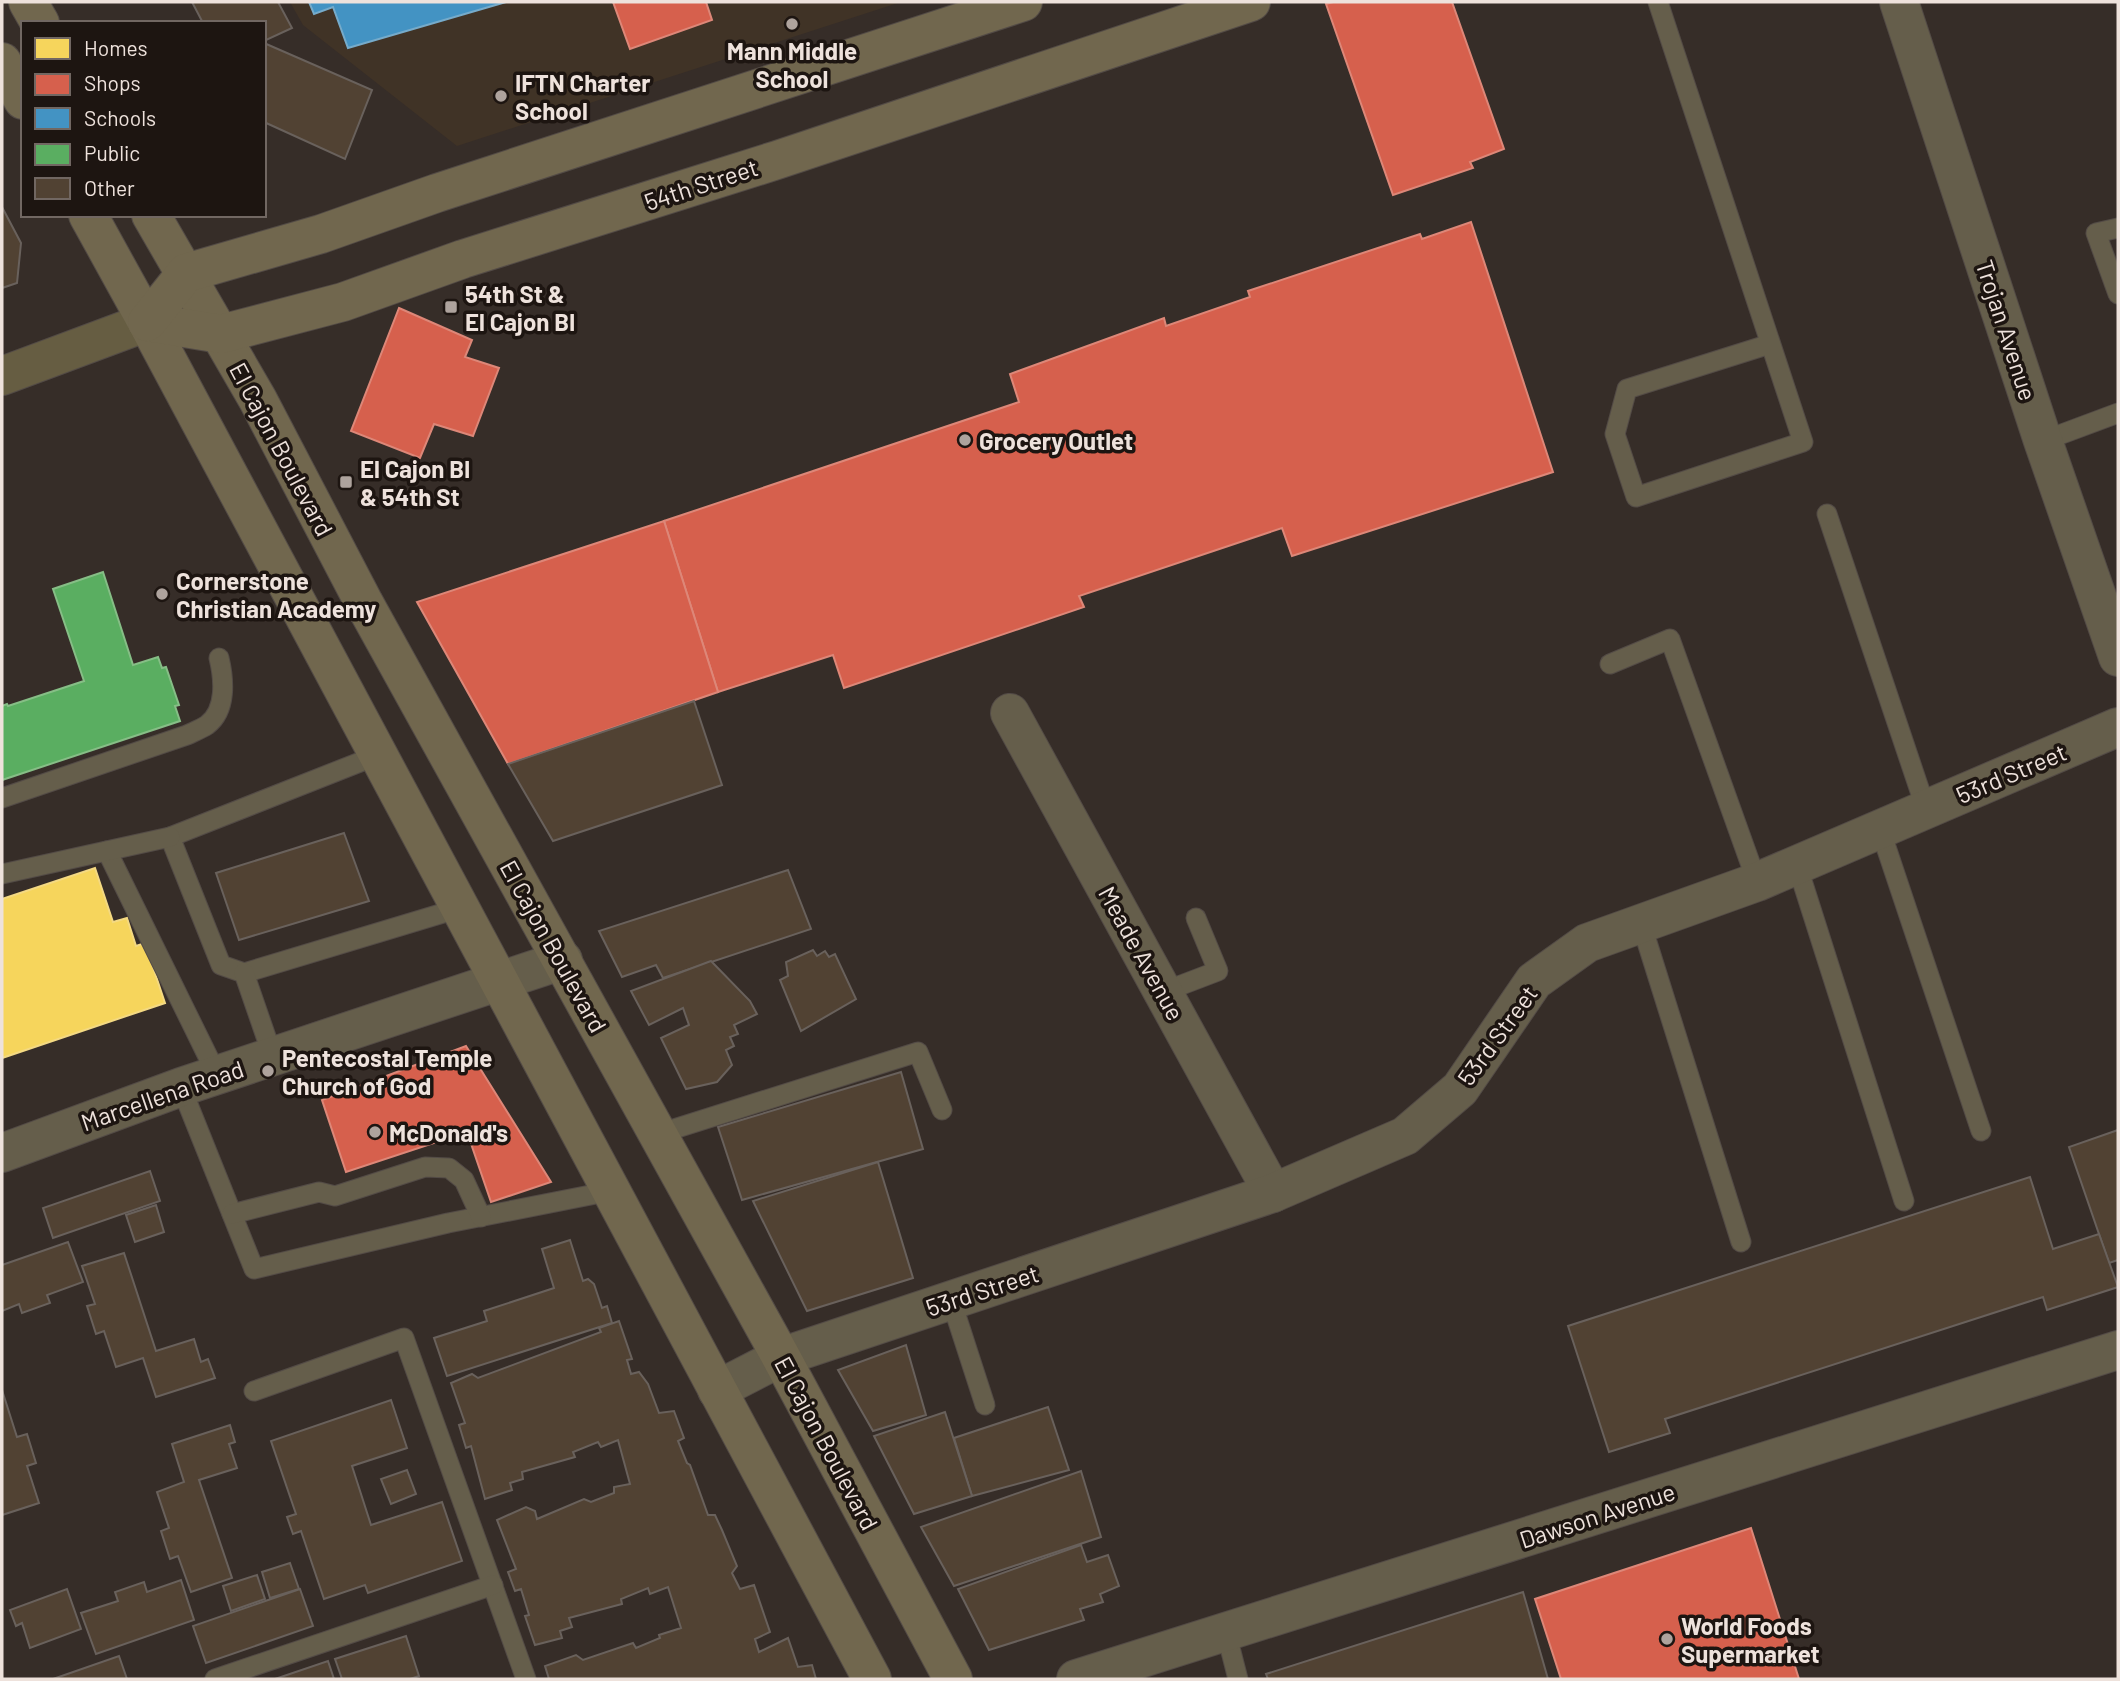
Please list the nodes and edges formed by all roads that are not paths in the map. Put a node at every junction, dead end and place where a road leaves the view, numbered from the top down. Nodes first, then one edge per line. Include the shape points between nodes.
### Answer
1 (28, 2) edge
2 (1023, 2) edge
3 (1251, 2) edge
4 (1658, 2) edge
5 (1899, 2) edge
6 (39, 21) edge
7 (2, 62) edge
8 (21, 96) edge
9 (89, 217) edge
10 (152, 217) edge
11 (2118, 228) edge
12 (186, 274) junction
13 (2118, 294) edge
14 (147, 322) junction
15 (221, 334) junction
16 (1770, 344) junction
17 (2, 376) edge
18 (2118, 413) edge
19 (2043, 441) junction
20 (1826, 514) dead end
21 (2118, 657) edge
22 (219, 658) dead end
23 (1610, 664) dead end
24 (1010, 713) dead end
25 (2118, 727) edge
26 (378, 755) junction
27 (2, 798) edge
28 (1926, 809) junction
29 (1880, 829) junction
30 (170, 837) junction
31 (107, 851) junction
32 (1797, 865) junction
33 (2, 874) edge
34 (1757, 882) junction
35 (460, 908) junction
36 (1196, 918) dead end
37 (1641, 923) junction
38 (563, 960) junction
39 (244, 973) junction
40 (499, 981) junction
41 (1163, 992) junction
42 (273, 1057) junction
43 (217, 1075) junction
44 (181, 1087) junction
45 (942, 1110) dead end
46 (1982, 1131) dead end
47 (658, 1134) junction
48 (2, 1153) edge
49 (611, 1191) junction
50 (1273, 1193) junction
51 (1904, 1200) dead end
52 (232, 1214) junction
53 (481, 1217) junction
54 (1741, 1242) dead end
55 (951, 1300) junction
56 (2118, 1350) edge
57 (781, 1357) junction
58 (717, 1390) junction
59 (254, 1391) dead end
60 (985, 1405) dead end
61 (494, 1585) junction
62 (1226, 1632) junction
63 (215, 1679) edge
64 (526, 1679) edge
65 (872, 1679) edge
66 (953, 1679) edge
67 (1076, 1679) edge
68 (1238, 1679) edge

1 - 6 main road
2 - 12 main road via 321,234
3 - 15 main road, 54th Street via 343,302
4 - 16 lane
5 - 19 street, Trojan Avenue
7 - 8 main road
9 - 14 main road
10 - 12 main road, El Cajon Boulevard
11 - 13 lane via 2096,233
12 - 14 main road
12 - 15 main road, El Cajon Boulevard
14 - 15 main road, 54th Street
14 - 17 main road, 54th Street
14 - 26 main road
15 - 38 main road, El Cajon Boulevard
16 - 16 lane via 1802,442 1636,497 1615,434 1627,389
18 - 19 lane
19 - 21 street, Trojan Avenue
20 - 28 lane
22 - 27 lane via 225,688 208,724
23 - 34 lane via 1670,639
24 - 41 street, Meade Avenue
25 - 28 street, 53rd Street
26 - 30 lane
26 - 35 main road
28 - 29 street, 53rd Street
29 - 32 street, 53rd Street
29 - 46 lane
30 - 31 lane
30 - 39 lane via 221,965
31 - 33 lane
31 - 43 lane
32 - 34 street, 53rd Street
32 - 51 lane
34 - 37 street, 53rd Street
35 - 39 lane
35 - 40 main road
36 - 41 lane via 1218,971
37 - 50 street, 53rd Street via 1587,943 1534,981 1460,1089 1405,1136
37 - 54 lane
38 - 40 street, Marcellena Road
38 - 47 main road, El Cajon Boulevard
39 - 42 lane
40 - 42 street, Marcellena Road
40 - 49 main road
41 - 50 street, Meade Avenue
42 - 43 street, Marcellena Road
43 - 44 street, Marcellena Road
44 - 48 street, Marcellena Road
44 - 52 lane
45 - 47 lane via 918,1052
47 - 57 main road, El Cajon Boulevard
49 - 53 lane
49 - 58 main road
50 - 55 street, 53rd Street
52 - 53 lane via 319,1192 335,1196 425,1167 449,1168 464,1180
52 - 53 lane via 254,1269
55 - 57 street, 53rd Street
55 - 60 lane
56 - 62 street, Dawson Avenue
57 - 58 street, 53rd Street
57 - 66 main road, El Cajon Boulevard
58 - 65 main road
59 - 61 lane via 404,1338
61 - 63 lane
61 - 64 lane
62 - 67 street, Dawson Avenue
62 - 68 lane

